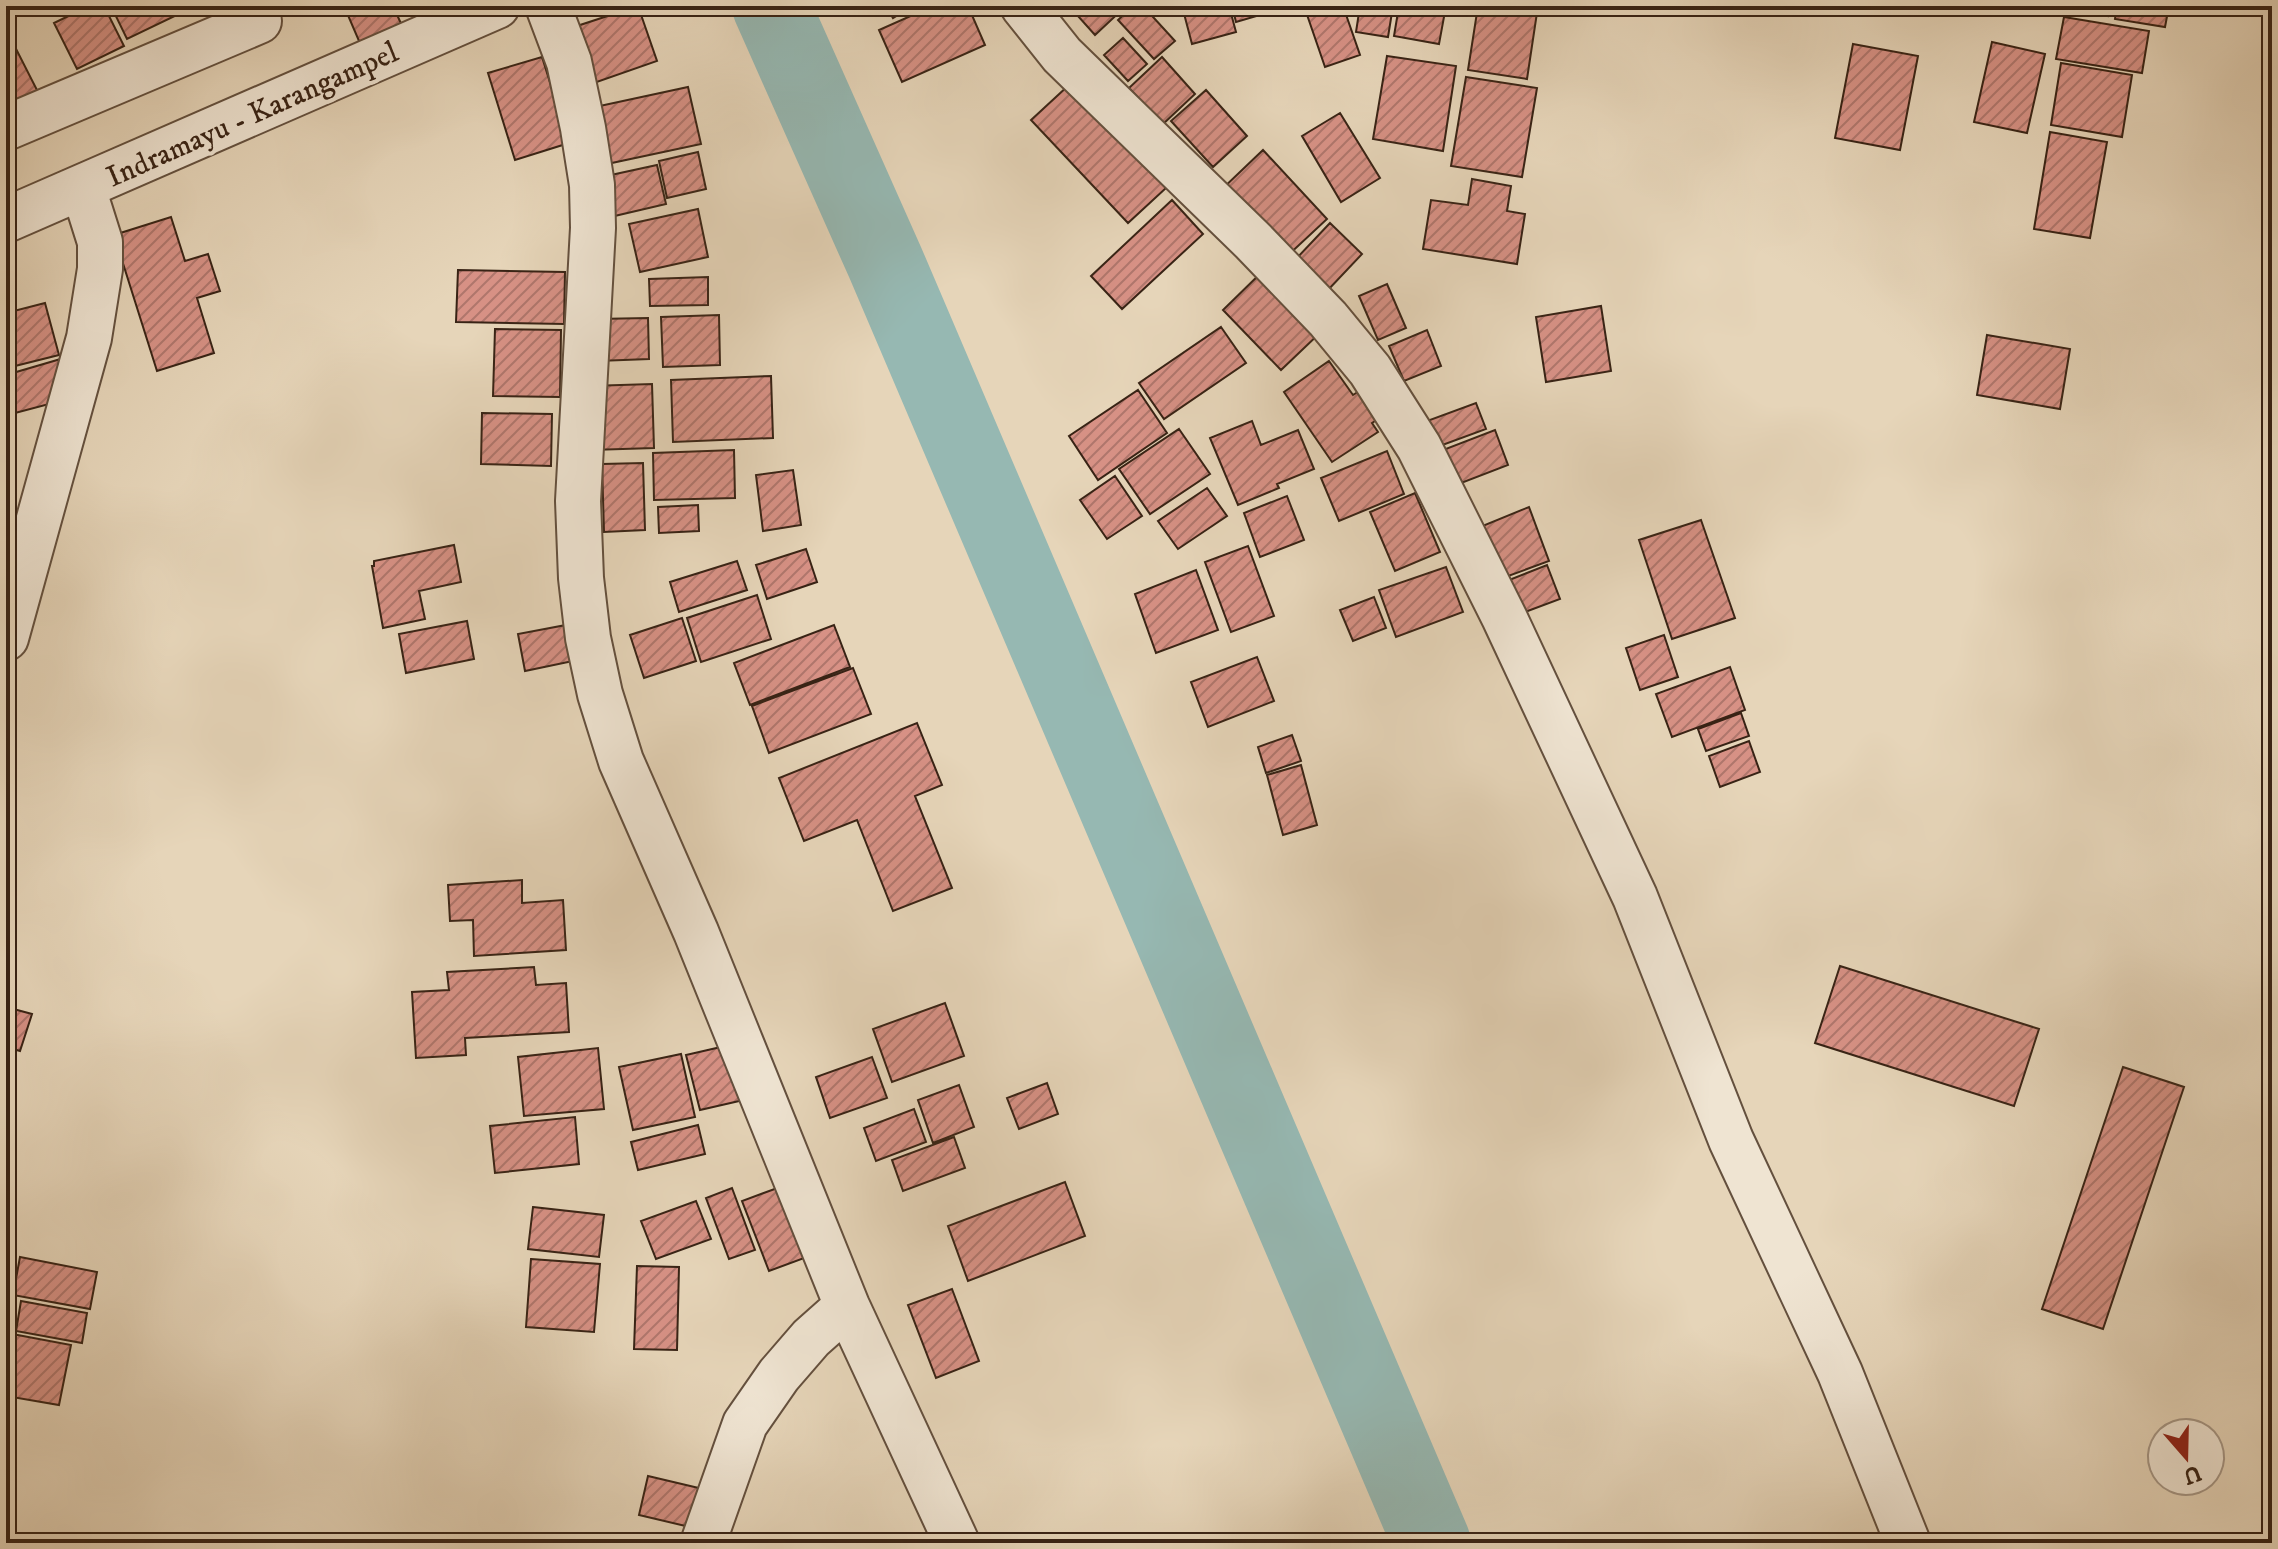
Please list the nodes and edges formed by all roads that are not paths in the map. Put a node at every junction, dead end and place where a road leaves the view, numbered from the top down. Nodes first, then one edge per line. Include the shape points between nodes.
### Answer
1 (497, 6) edge
2 (548, 6) edge
3 (1023, 6) edge
4 (259, 21) dead end
5 (6, 128) edge
6 (83, 188) junction
7 (6, 220) edge
8 (6, 638) edge
9 (847, 1306) junction
10 (703, 1543) edge
11 (957, 1543) edge
12 (1908, 1543) edge

1 - 6 street, Indramayu - Karangampel
2 - 9 street via 569,62 592,185 578,501 586,623 600,694 621,761
3 - 12 street via 1062,55 1328,319 1370,370 1419,447 1635,897 1731,1140 1840,1373
4 - 5 street
6 - 7 street, Indramayu - Karangampel
6 - 8 street via 100,242 89,338
9 - 10 street via 779,1375 745,1424
9 - 11 street

